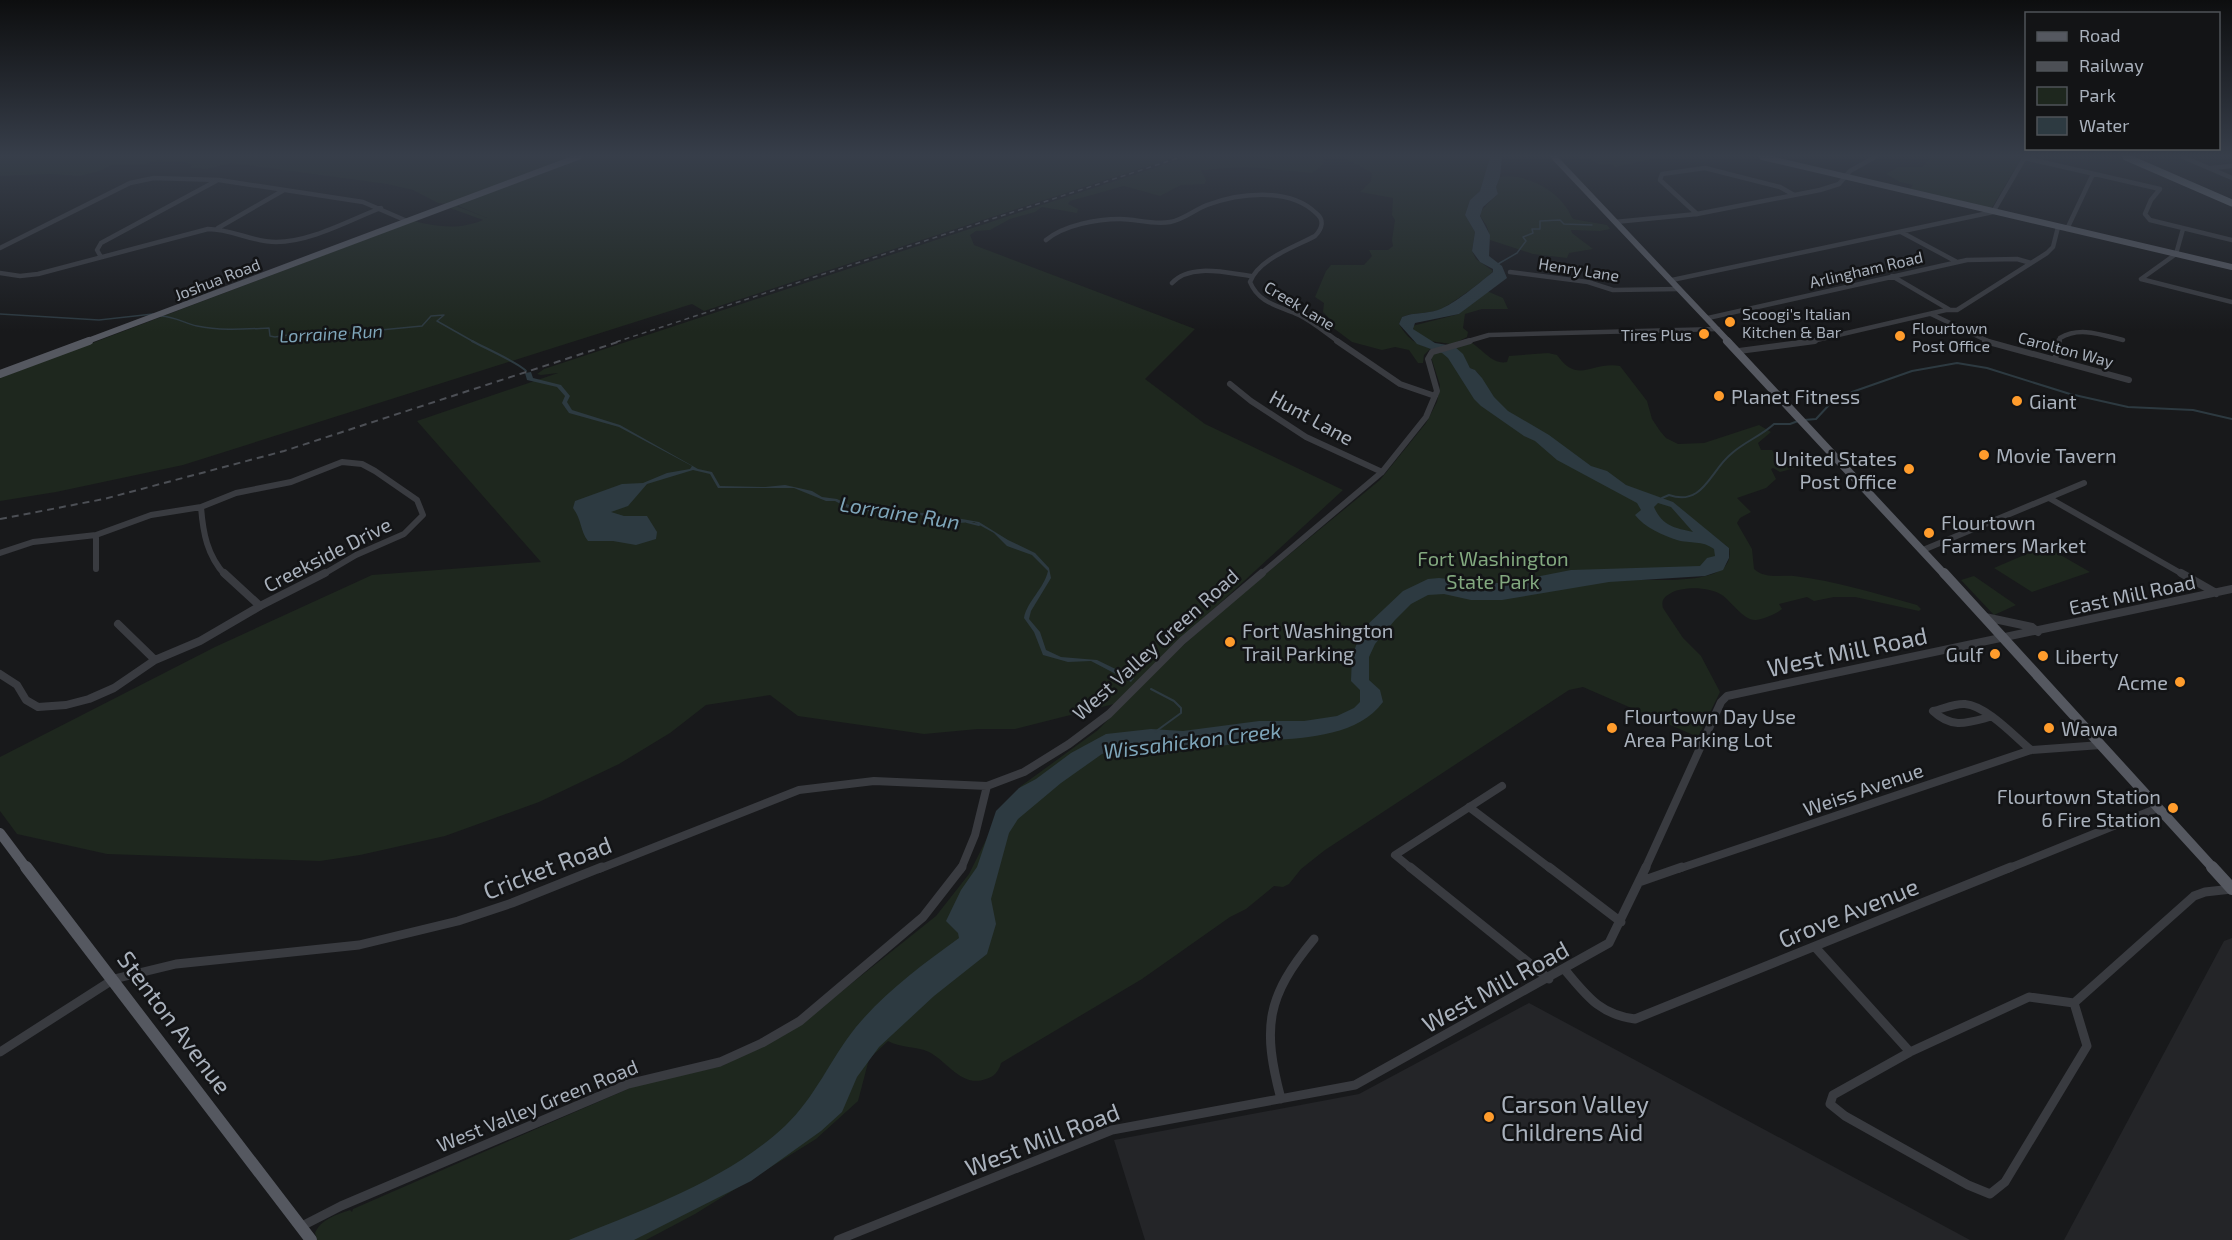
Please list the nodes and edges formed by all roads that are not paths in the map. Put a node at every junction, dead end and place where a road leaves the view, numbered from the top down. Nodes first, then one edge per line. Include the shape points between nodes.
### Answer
1 (66, 215) edge
2 (154, 215) edge
3 (241, 215) edge
4 (361, 215) edge
5 (395, 215) edge
6 (424, 215) edge
7 (1187, 215) edge
8 (1318, 215) edge
9 (1608, 215) edge
10 (1688, 215) edge
11 (1980, 215) edge
12 (2005, 215) edge
13 (2074, 215) edge
14 (2145, 215) edge
15 (407, 221) junction
16 (1615, 222) junction
17 (2058, 227) junction
18 (218, 228) junction
19 (2067, 229) junction
20 (2183, 229) junction
21 (1901, 232) junction
22 (1046, 240) dead end
23 (2232, 240) edge
24 (0, 248) edge
25 (2176, 254) junction
26 (101, 257) junction
27 (1958, 262) junction
28 (2031, 263) junction
29 (2232, 267) edge
30 (1510, 272) dead end
31 (0, 273) edge
32 (1251, 276) junction
33 (1892, 276) junction
34 (1672, 280) junction
35 (1172, 283) dead end
36 (1679, 289) junction
37 (2232, 302) edge
38 (1951, 310) junction
39 (1931, 314) junction
40 (1708, 318) junction
41 (1718, 329) junction
42 (2123, 340) dead end
43 (1739, 351) junction
44 (2055, 360) junction
45 (0, 374) edge
46 (2129, 380) dead end
47 (1230, 384) dead end
48 (1435, 396) junction
49 (1382, 472) junction
50 (2084, 483) dead end
51 (2049, 498) junction
52 (201, 507) junction
53 (96, 535) junction
54 (1923, 550) junction
55 (0, 553) edge
56 (96, 569) dead end
57 (2230, 591) edge
58 (2216, 593) junction
59 (260, 606) junction
60 (1985, 617) junction
61 (118, 624) dead end
62 (2038, 632) junction
63 (2005, 638) junction
64 (155, 660) junction
65 (0, 674) edge
66 (1990, 717) junction
67 (2102, 745) junction
68 (2031, 750) junction
69 (987, 786) junction
70 (1502, 786) dead end
71 (1469, 807) junction
72 (2158, 808) junction
73 (0, 833) edge
74 (1639, 882) junction
75 (2232, 889) edge
76 (1621, 922) junction
77 (1314, 939) dead end
78 (1815, 946) junction
79 (1565, 970) junction
80 (1549, 979) junction
81 (114, 980) junction
82 (2074, 1003) junction
83 (0, 1052) edge
84 (1910, 1052) junction
85 (1281, 1099) junction
86 (302, 1226) junction
87 (311, 1240) edge
88 (838, 1240) edge

1 - 24 street
2 - 26 street via 101,243 97,250
3 - 18 street
4 - 18 street via 282,242
5 - 15 street
6 - 15 main road, Joshua Road
7 - 22 street, Creek Lane via 1176,220 1149,222 1109,220 1057,231
8 - 32 street, Creek Lane via 1322,223 1317,235 1262,265
9 - 16 main road
10 - 16 street
11 - 21 street
12 - 17 main road
13 - 19 street
14 - 20 street via 2158,223
15 - 45 main road, Joshua Road
16 - 34 main road
17 - 19 main road
17 - 28 street via 2053,247
18 - 26 street
19 - 25 main road
20 - 23 street
20 - 25 street
21 - 27 street
21 - 34 street
25 - 29 main road
25 - 37 street via 2141,279
26 - 31 street via 31,275
27 - 28 street, Arlingham Road via 2017,259
27 - 33 street, Arlingham Road
28 - 38 street via 1961,308
30 - 36 street, Henry Lane via 1588,282 1612,290
32 - 35 street via 1194,272 1176,277
32 - 48 street, Creek Lane via 1252,288 1262,300 1301,316 1400,384
33 - 38 street
33 - 40 street, Arlingham Road
34 - 36 main road
36 - 40 main road
38 - 39 street
39 - 43 street via 1796,345
39 - 44 street, Carolton Way via 1975,337
40 - 41 main road
41 - 43 main road
41 - 48 street via 1489,335 1430,354
42 - 44 street via 2090,333 2067,334 2060,338
43 - 54 main road
44 - 46 street, Carolton Way
47 - 49 street, Hunt Lane via 1306,437
48 - 49 street, West Valley Green Road via 1426,417
49 - 69 street, West Valley Green Road via 1182,641 1109,714 1024,772
50 - 51 street
51 - 54 street
51 - 58 street
52 - 53 street, Creekside Drive via 151,515
52 - 59 street via 207,552 218,568
52 - 59 street, Creekside Drive via 236,493 291,482 342,462 362,464 417,500 423,515 404,534
53 - 55 street, Creekside Drive via 33,542
53 - 56 street
54 - 60 main road
57 - 58 street, East Mill Road
58 - 62 street, East Mill Road
59 - 64 street, Creekside Drive via 208,637
60 - 62 street via 2032,627
60 - 63 main road
61 - 64 street
62 - 63 street, West Mill Road
63 - 67 main road
63 - 74 street, West Mill Road via 1724,698
64 - 65 street, Creekside Drive via 114,688 66,705 38,707
66 - 66 street via 1966,704 1933,711 1943,722 1954,725
66 - 68 street
67 - 68 street, Weiss Avenue
67 - 72 main road
68 - 74 street, Weiss Avenue
69 - 81 street, Cricket Road via 874,781 799,790 458,921 359,945 176,964
69 - 86 street, West Valley Green Road via 961,869 930,909 800,1021 720,1062 628,1084
70 - 71 street
71 - 76 street
71 - 80 street via 1395,855
72 - 75 main road
72 - 78 street, Grove Avenue
73 - 81 main road, Stenton Avenue
74 - 76 street, West Mill Road
75 - 82 street via 2194,896
76 - 79 street, West Mill Road via 1602,948
77 - 85 street via 1282,981 1271,1016 1271,1062
78 - 79 street, Grove Avenue via 1635,1019 1618,1018 1602,1011
78 - 84 street
79 - 80 street, West Mill Road
80 - 85 street, West Mill Road via 1355,1084
81 - 83 street, Cricket Road
81 - 86 main road, Stenton Avenue
82 - 84 street via 2029,997
82 - 84 street via 2087,1046 2005,1182 1990,1194 1855,1122 1830,1104 1833,1095
85 - 88 street, West Mill Road via 1112,1130
86 - 87 main road, Stenton Avenue

